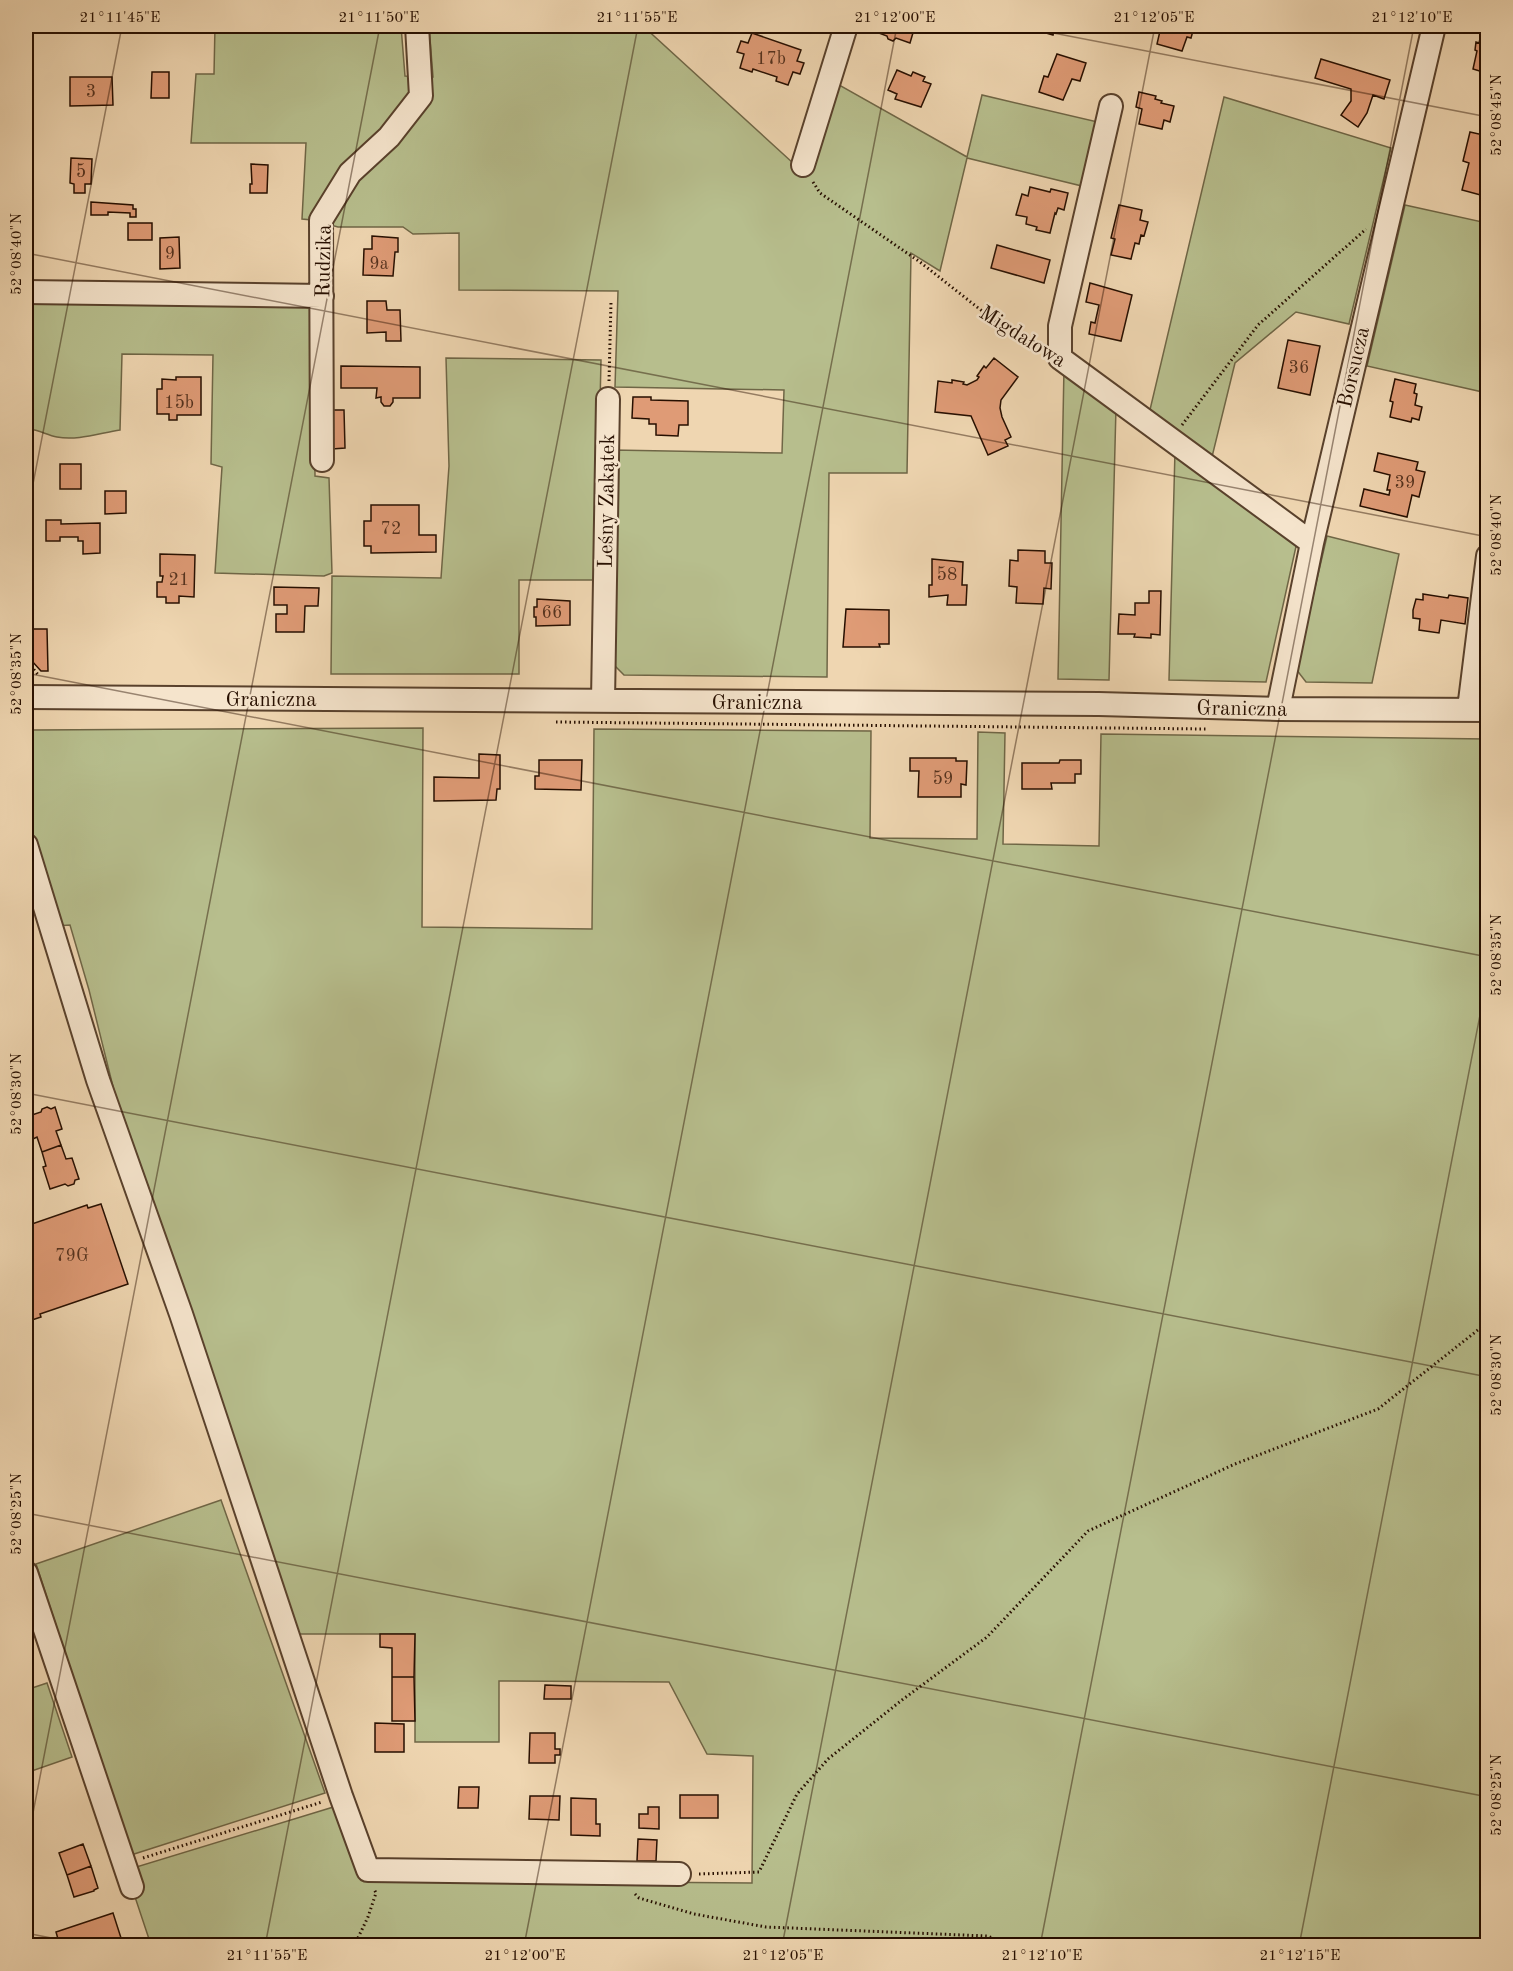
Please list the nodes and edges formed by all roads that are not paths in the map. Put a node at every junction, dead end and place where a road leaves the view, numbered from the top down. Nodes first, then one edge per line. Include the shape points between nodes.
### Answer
1 (417, 26) edge
2 (846, 26) edge
3 (1434, 26) edge
4 (1111, 106) dead end
5 (803, 165) road end
6 (26, 292) edge
7 (322, 296) junction
8 (608, 399) road end
9 (322, 460) dead end
10 (1312, 543) junction
11 (1488, 556) edge
12 (26, 697) edge
13 (603, 701) junction
14 (1278, 710) junction
15 (1478, 710) edge
16 (26, 845) edge
17 (26, 1573) edge
18 (679, 1874) road end
19 (132, 1887) dead end

1 - 7 street, Rudzika via 421,96 389,137 350,173 321,220
2 - 5 street
3 - 10 street, Borsucza
4 - 10 street, Migdałowa via 1060,326 1060,358
6 - 7 street
7 - 9 street, Rudzika
8 - 13 street, Leśny Zakątek
10 - 14 street, Borsucza
11 - 15 street
12 - 13 street, Graniczna
13 - 14 street, Graniczna via 1099,704
14 - 15 street, Graniczna
16 - 18 street via 98,1080 368,1870
17 - 19 street

